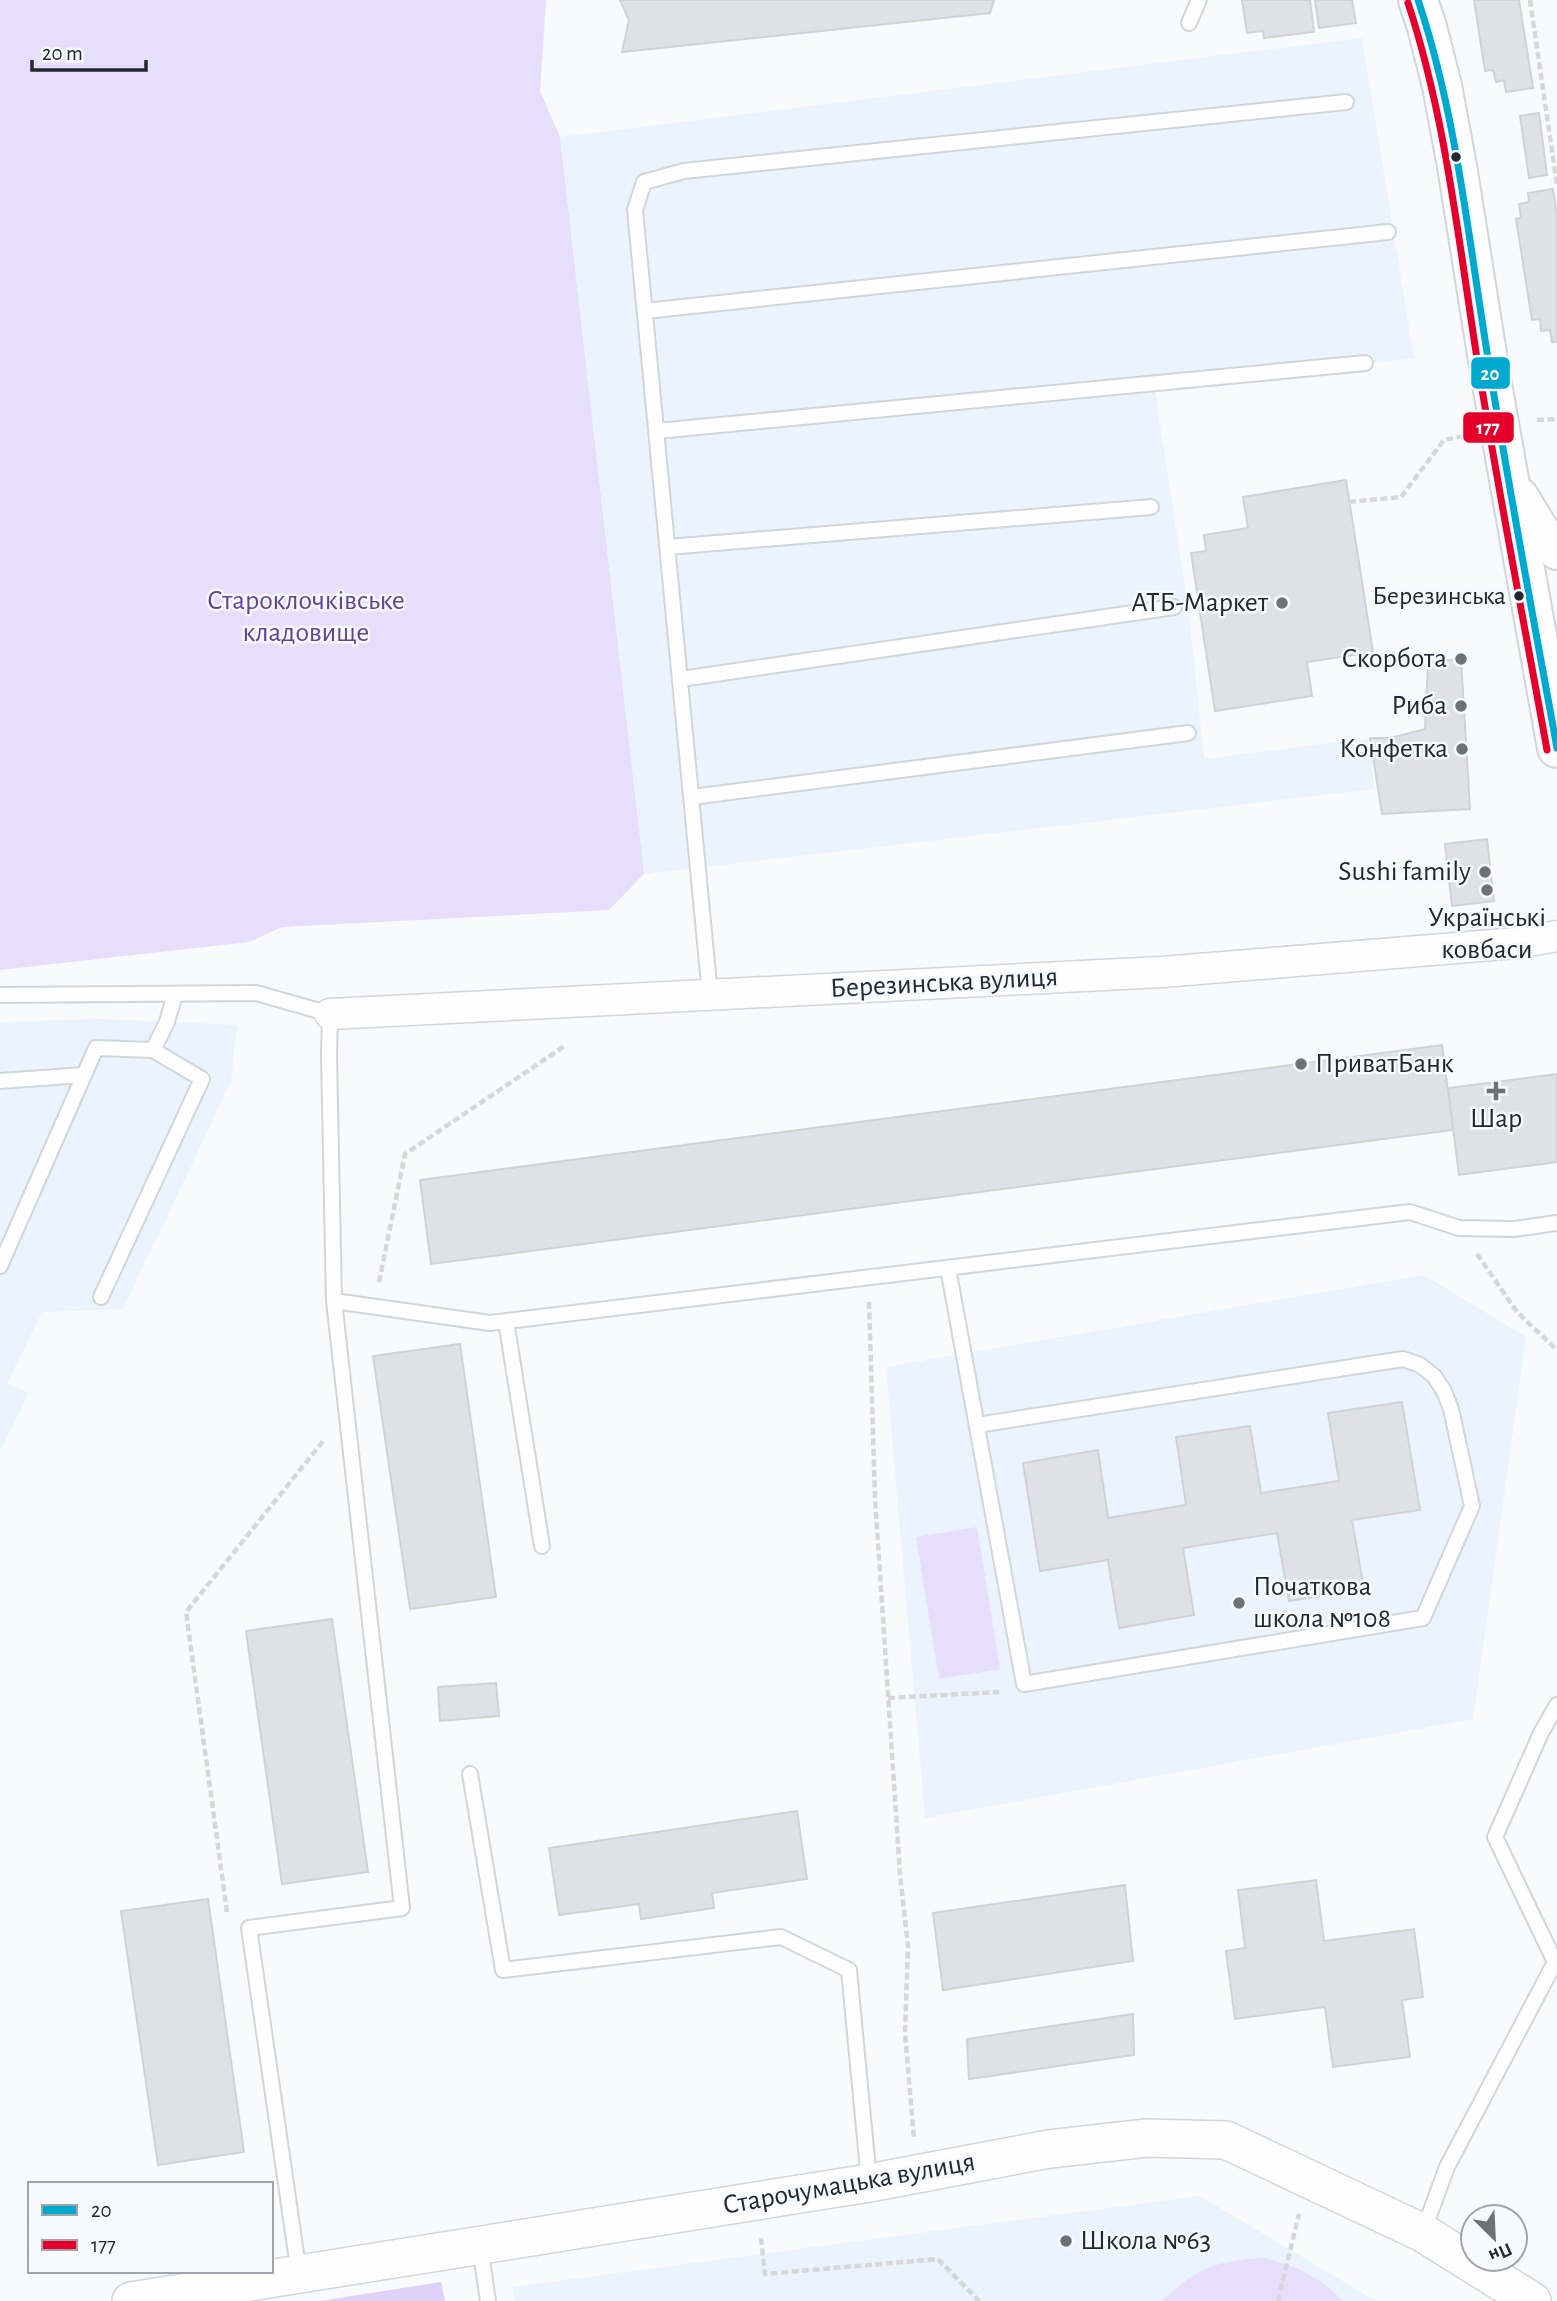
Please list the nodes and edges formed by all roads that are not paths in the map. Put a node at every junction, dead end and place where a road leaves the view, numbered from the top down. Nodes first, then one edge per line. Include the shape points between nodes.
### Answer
1 (1199, 0) edge
2 (1418, 0) edge
3 (1189, 23) dead end
4 (1346, 102) dead end
5 (1388, 232) dead end
6 (645, 311) junction
7 (1365, 363) dead end
8 (657, 431) junction
9 (1511, 484) junction
10 (1151, 507) dead end
11 (668, 547) junction
12 (1557, 550) edge
13 (1174, 607) dead end
14 (681, 679) junction
15 (1188, 733) dead end
16 (1556, 735) edge
17 (692, 797) junction
18 (1557, 936) edge
19 (175, 994) junction
20 (0, 995) edge
21 (710, 995) junction
22 (330, 1014) junction
23 (153, 1050) junction
24 (84, 1075) junction
25 (0, 1081) edge
26 (1557, 1223) edge
27 (0, 1266) edge
28 (948, 1268) junction
29 (101, 1297) dead end
30 (334, 1301) junction
31 (506, 1321) junction
32 (977, 1425) junction
33 (542, 1546) dead end
34 (1557, 1705) edge
35 (470, 1774) dead end
36 (1556, 1961) edge
37 (869, 2183) junction
38 (1423, 2233) junction
39 (480, 2244) junction
40 (299, 2274) junction
41 (131, 2301) edge
42 (488, 2301) edge
43 (1532, 2301) edge

1 - 3 lane
2 - 9 main road via 1442,86
4 - 6 lane via 684,171 644,182 635,210
5 - 6 lane
6 - 8 lane
7 - 8 lane
8 - 11 lane
9 - 12 main road
9 - 16 main road
10 - 11 lane
11 - 14 lane
13 - 14 lane
14 - 17 lane
15 - 17 lane
17 - 21 lane
18 - 21 street, Березинська вулиця via 1162,972
19 - 20 lane
19 - 22 lane via 256,993
19 - 23 lane
21 - 22 street, Березинська вулиця
22 - 30 lane
23 - 24 lane via 96,1048
23 - 29 lane via 202,1079
24 - 25 lane
24 - 27 lane
26 - 28 lane via 1514,1229 1459,1228 1410,1212
28 - 31 lane
28 - 32 lane
30 - 31 lane via 490,1323
30 - 40 lane via 402,1908 249,1928
31 - 33 lane
32 - 32 lane via 1024,1685 1423,1618 1472,1506 1444,1391 1420,1365 1403,1359
34 - 36 lane via 1495,1837
35 - 37 lane via 503,1970 782,1937 849,1970
36 - 38 lane via 1447,2167
37 - 38 street, Старочумацька вулиця via 1049,2149 1147,2138 1227,2140
37 - 39 street, Старочумацька вулиця
38 - 43 street, Старочумацька вулиця
39 - 40 street, Старочумацька вулиця
39 - 42 lane
40 - 41 street, Старочумацька вулиця

